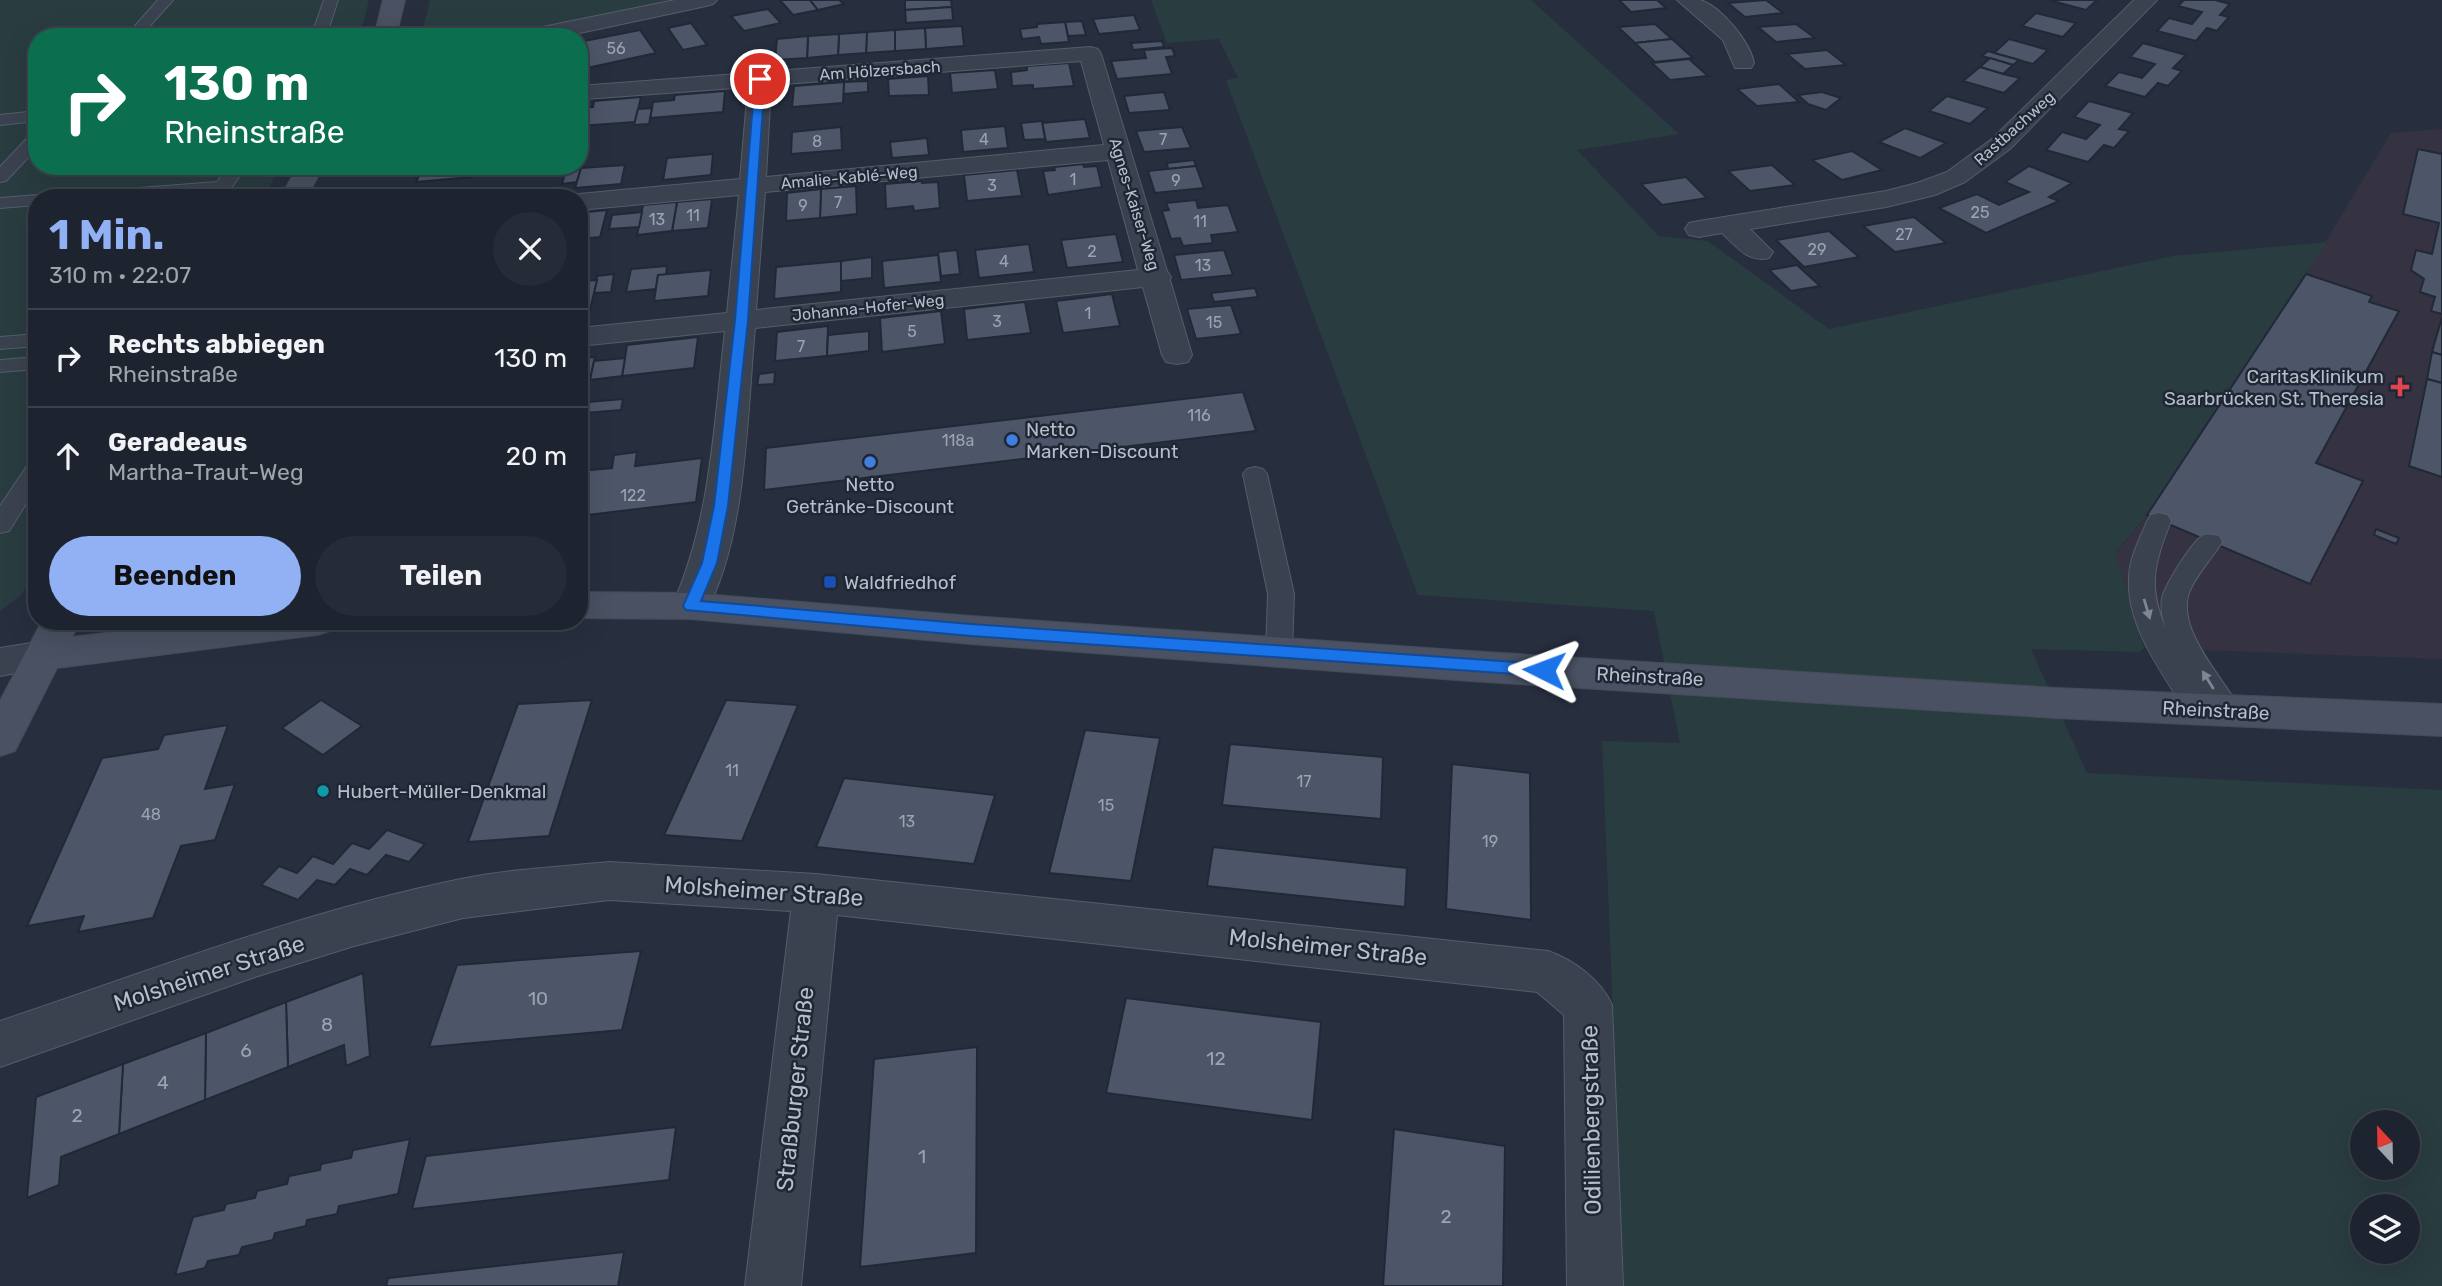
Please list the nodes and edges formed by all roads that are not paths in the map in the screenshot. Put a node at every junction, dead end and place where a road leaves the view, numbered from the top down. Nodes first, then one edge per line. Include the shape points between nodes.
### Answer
1 (166, 0) edge
2 (331, 0) edge
3 (394, 0) edge
4 (706, 0) edge
5 (1688, 0) edge
6 (2146, 0) edge
7 (140, 28) edge
8 (321, 28) edge
9 (387, 28) edge
10 (571, 28) edge
11 (1090, 54) joint
12 (1743, 63) dead end
13 (760, 79) junction
14 (588, 92) edge
15 (28, 117) edge
16 (0, 120) edge
17 (28, 147) edge
18 (1118, 151) junction
19 (0, 177) edge
20 (753, 186) junction
21 (28, 201) edge
22 (588, 201) edge
23 (0, 203) edge
24 (1729, 225) junction
25 (1699, 229) dead end
26 (1759, 252) dead end
27 (1157, 276) junction
28 (741, 320) junction
29 (588, 336) edge
30 (28, 341) edge
31 (0, 343) edge
32 (1177, 355) dead end
33 (28, 364) edge
34 (0, 366) edge
35 (1255, 474) dead end
36 (28, 482) edge
37 (2159, 521) dead end
38 (0, 524) edge
39 (2210, 542) dead end
40 (2143, 566) junction
41 (2189, 573) junction
42 (588, 605) edge
43 (691, 606) junction
44 (177, 630) edge
45 (53, 638) edge
46 (1279, 652) junction
47 (0, 662) edge
48 (2213, 710) junction
49 (2442, 720) edge
50 (0, 740) edge
51 (816, 893) junction
52 (1548, 972) joint
53 (0, 1044) edge
54 (774, 1286) edge
55 (1595, 1286) edge

1 - 7 lane
2 - 8 lane
3 - 9 street
4 - 10 street
5 - 12 street via 1734,38
6 - 24 street, Rastbachweg via 2001,144 1956,177 1886,199
11 - 13 street, Am Hölzersbach
11 - 18 street, Agnes-Kaiser-Weg
13 - 14 street, Am Hölzersbach
13 - 20 street
15 - 16 lane
17 - 19 lane
18 - 20 street, Amalie-Kablé-Weg
18 - 27 street, Agnes-Kaiser-Weg
20 - 22 street, Amalie-Kablé-Weg
20 - 28 street
21 - 23 lane
24 - 25 street, Rastbachweg
24 - 26 street
27 - 28 street, Johanna-Hofer-Weg
27 - 32 street, Agnes-Kaiser-Weg
28 - 29 street, Johanna-Hofer-Weg
28 - 43 street via 721,506 710,563
30 - 31 lane
33 - 34 lane
35 - 46 lane via 1281,594
36 - 38 lane
37 - 40 lane
39 - 41 lane
40 - 41 lane via 2172,564
40 -> 48 lane via 2140,580 2167,659
48 -> 41 lane via 2174,610 2175,595
42 - 43 street, Rheinstraße
43 - 46 street, Rheinstraße
44 - 45 street
45 - 47 street
45 - 50 street
46 - 48 street, Rheinstraße
48 - 49 street, Rheinstraße
51 - 52 street, Molsheimer Straße
51 - 53 street, Molsheimer Straße via 609,881 463,898 255,956
51 - 54 street, Straßburger Straße
52 - 55 street, Odilienbergstraße via 1588,1005

